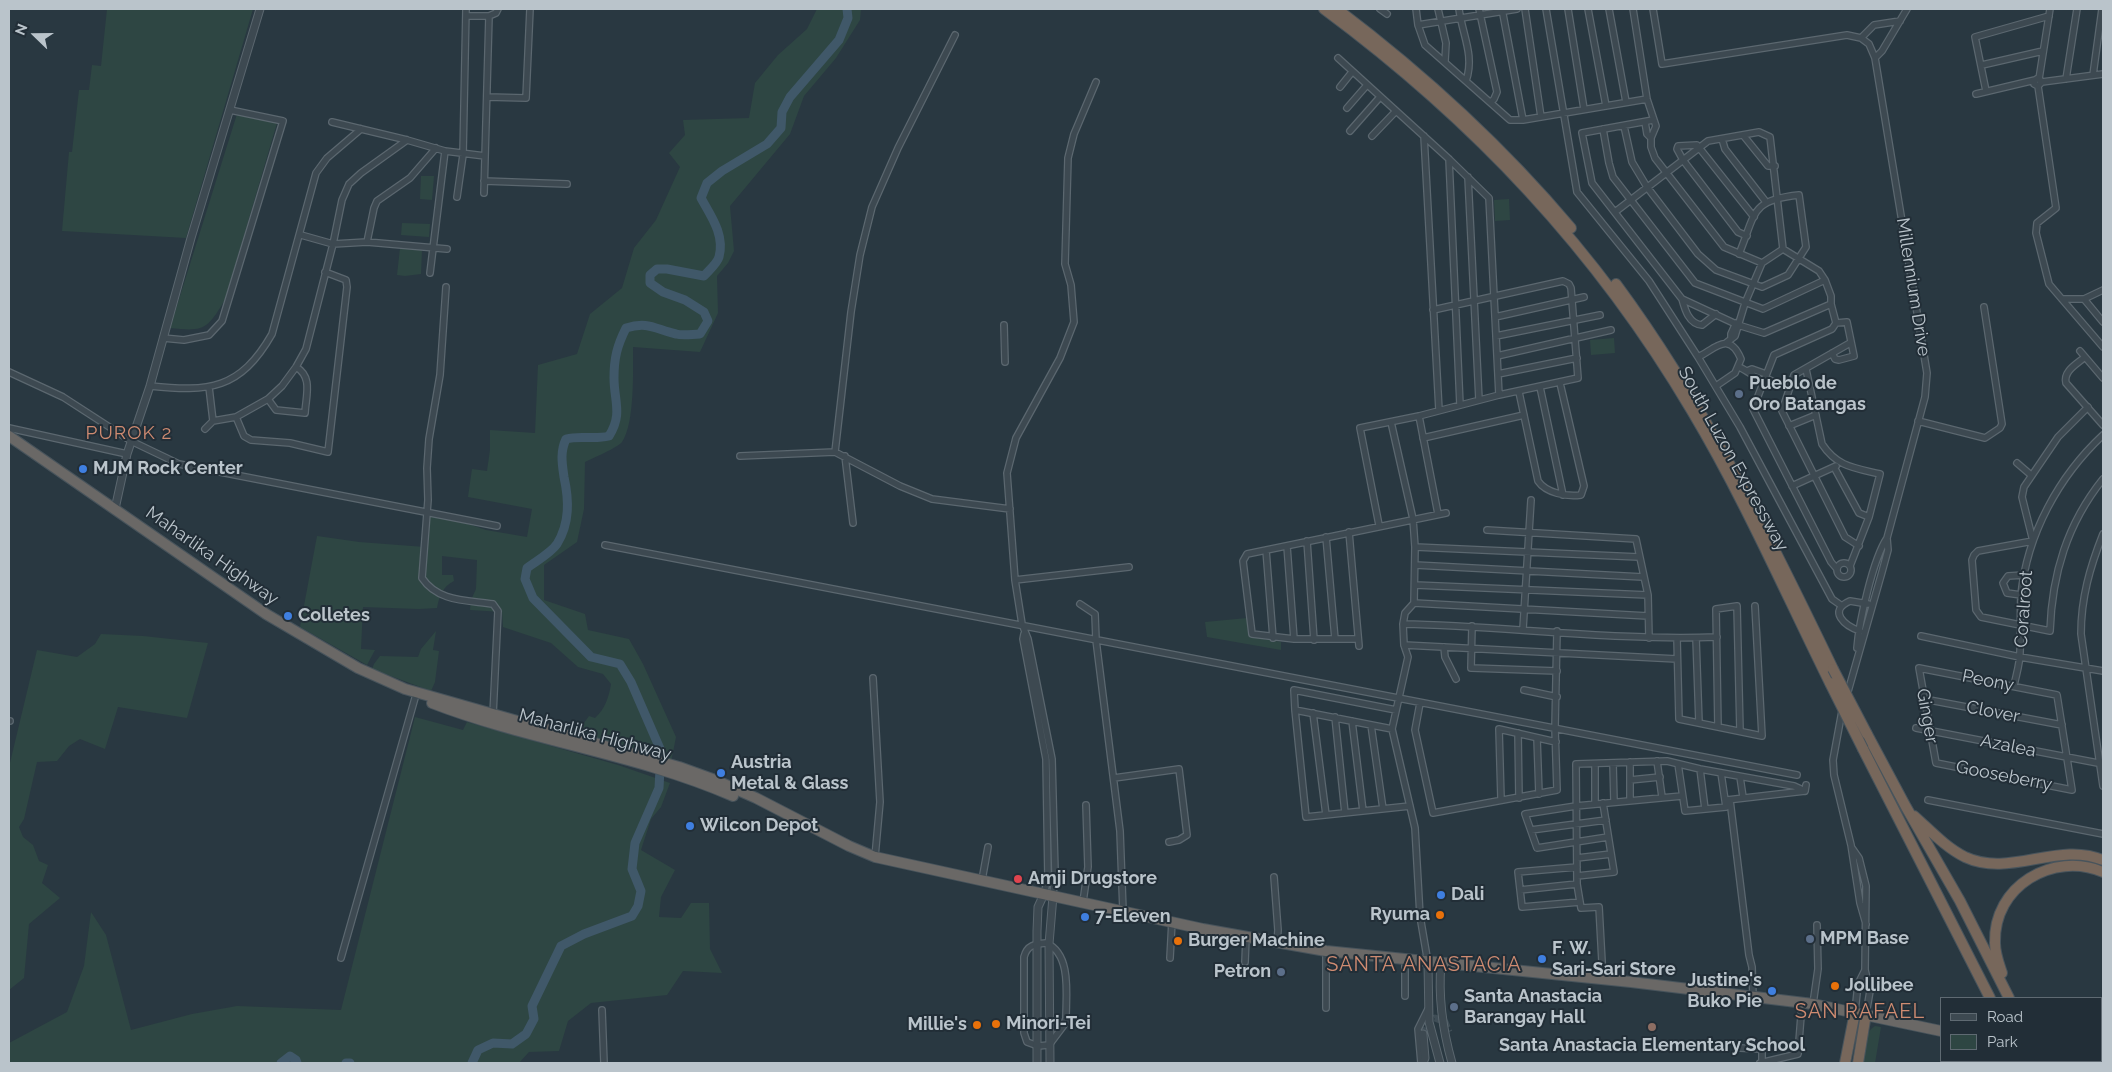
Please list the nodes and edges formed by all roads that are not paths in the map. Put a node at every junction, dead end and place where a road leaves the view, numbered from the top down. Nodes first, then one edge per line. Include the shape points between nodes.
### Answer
1 (260, 9) edge
2 (466, 9) edge
3 (498, 9) edge
4 (530, 9) edge
5 (1324, 9) edge
6 (1337, 9) edge
7 (1380, 9) edge
8 (1416, 9) edge
9 (1438, 9) edge
10 (1458, 9) edge
11 (1517, 9) edge
12 (1525, 9) edge
13 (1546, 9) edge
14 (1568, 9) edge
15 (1588, 9) edge
16 (1609, 9) edge
17 (1632, 9) edge
18 (1653, 9) edge
19 (1907, 9) edge
20 (2077, 9) edge
21 (2102, 9) edge
22 (1502, 10) edge
23 (1480, 12) edge
24 (2049, 12) edge
25 (1387, 14) dead end
26 (466, 16) junction
27 (489, 16) junction
28 (1460, 18) junction
29 (1440, 21) junction
30 (1900, 21) junction
31 (1418, 25) junction
32 (954, 34) dead end
33 (1861, 38) junction
34 (2043, 51) junction
35 (1338, 58) dead end
36 (1875, 58) junction
37 (1445, 60) junction
38 (1982, 65) junction
39 (1352, 72) junction
40 (2103, 74) edge
41 (2093, 75) junction
42 (2066, 79) junction
43 (1466, 80) junction
44 (1096, 82) dead end
45 (2038, 82) junction
46 (1367, 85) junction
47 (1340, 87) dead end
48 (1986, 91) junction
49 (1976, 94) dead end
50 (487, 97) junction
51 (1380, 97) junction
52 (1647, 99) junction
53 (1490, 102) junction
54 (1626, 102) junction
55 (1606, 106) junction
56 (1346, 108) dead end
57 (1584, 109) junction
58 (230, 110) junction
59 (1396, 111) junction
60 (1564, 113) junction
61 (1542, 117) junction
62 (1523, 120) junction
63 (1653, 120) junction
64 (332, 122) dead end
65 (1645, 122) junction
66 (1624, 126) junction
67 (361, 129) junction
68 (1603, 129) junction
69 (1350, 131) dead end
70 (1744, 135) junction
71 (1372, 136) dead end
72 (1424, 136) junction
73 (1651, 138) junction
74 (1722, 139) junction
75 (407, 140) junction
76 (436, 148) junction
77 (1698, 148) junction
78 (445, 151) junction
79 (463, 155) junction
80 (485, 156) junction
81 (1449, 159) junction
82 (1683, 160) junction
83 (1775, 166) junction
84 (1666, 173) junction
85 (1468, 177) junction
86 (484, 180) junction
87 (567, 184) dead end
88 (1647, 187) junction
89 (484, 194) dead end
90 (457, 197) dead end
91 (1778, 197) junction
92 (1631, 200) junction
93 (1766, 202) junction
94 (1615, 212) junction
95 (1754, 217) junction
96 (301, 235) junction
97 (1747, 236) junction
98 (367, 242) junction
99 (333, 244) junction
100 (434, 248) junction
101 (447, 249) dead end
102 (1783, 249) junction
103 (1740, 254) junction
104 (1800, 258) junction
105 (1762, 263) junction
106 (325, 272) junction
107 (430, 273) dead end
108 (1826, 280) junction
109 (1753, 283) junction
110 (446, 287) dead end
111 (2103, 290) edge
112 (1494, 296) junction
113 (1584, 297) dead end
114 (1682, 299) junction
115 (2062, 299) junction
116 (2084, 299) junction
117 (1572, 300) junction
118 (1474, 301) junction
119 (1745, 303) junction
120 (1831, 304) junction
121 (1455, 305) junction
122 (1984, 307) dead end
123 (1433, 310) junction
124 (1716, 314) junction
125 (1600, 315) dead end
126 (1495, 317) junction
127 (1574, 320) junction
128 (2103, 322) edge
129 (1836, 323) junction
130 (1737, 324) junction
131 (1004, 325) dead end
132 (1612, 330) dead end
133 (1496, 336) junction
134 (163, 338) junction
135 (1575, 338) junction
136 (1729, 341) junction
137 (1850, 343) junction
138 (2103, 347) edge
139 (2080, 351) dead end
140 (1832, 354) junction
141 (1497, 356) junction
142 (1698, 357) junction
143 (2085, 357) junction
144 (1577, 358) junction
145 (1005, 362) dead end
146 (296, 367) junction
147 (1739, 367) junction
148 (1806, 368) junction
149 (9, 372) edge
150 (1498, 374) junction
151 (1764, 378) junction
152 (2103, 378) edge
153 (1560, 382) junction
154 (150, 386) junction
155 (1716, 386) junction
156 (209, 387) junction
157 (1540, 387) junction
158 (1788, 388) junction
159 (1519, 392) junction
160 (1499, 395) junction
161 (268, 399) junction
162 (1479, 400) junction
163 (1460, 405) junction
164 (2088, 407) junction
165 (1439, 410) junction
166 (1816, 414) junction
167 (1524, 415) junction
168 (1419, 416) junction
169 (236, 417) junction
170 (213, 421) junction
171 (1918, 421) junction
172 (1391, 422) junction
173 (2103, 425) edge
174 (1789, 426) junction
175 (9, 428) edge
176 (205, 429) dead end
177 (2052, 432) dead end
178 (2103, 435) edge
179 (9, 436) edge
180 (2058, 437) junction
181 (1423, 438) junction
182 (131, 442) junction
183 (835, 452) junction
184 (128, 454) junction
185 (740, 456) dead end
186 (845, 456) junction
187 (2017, 463) dead end
188 (1837, 465) junction
189 (2030, 475) junction
190 (1814, 477) junction
191 (2103, 479) edge
192 (1792, 486) junction
193 (1563, 495) junction
194 (1531, 500) dead end
195 (115, 509) junction
196 (1010, 509) junction
197 (426, 512) junction
198 (1446, 513) dead end
199 (1438, 514) junction
200 (1869, 517) junction
201 (1413, 519) junction
202 (853, 523) dead end
203 (497, 526) dead end
204 (1379, 526) junction
205 (1486, 530) dead end
206 (1349, 532) junction
207 (1529, 532) junction
208 (2103, 534) edge
209 (1326, 537) junction
210 (1887, 538) junction
211 (1307, 541) junction
212 (2033, 541) junction
213 (605, 544) dead end
214 (1287, 546) junction
215 (1859, 546) junction
216 (1415, 547) junction
217 (1266, 550) junction
218 (1527, 552) junction
219 (1638, 556) junction
220 (1415, 565) junction
221 (1850, 566) junction
222 (1129, 567) dead end
223 (1837, 569) junction
224 (1526, 571) junction
225 (2024, 575) junction
226 (1643, 577) junction
227 (1016, 580) junction
228 (1415, 585) junction
229 (1526, 591) junction
230 (1648, 595) junction
231 (2022, 595) junction
232 (1414, 603) junction
233 (1865, 603) junction
234 (1080, 604) dead end
235 (1873, 605) junction
236 (1755, 606) dead end
237 (1842, 606) junction
238 (1525, 609) junction
239 (1648, 616) junction
240 (1022, 624) junction
241 (1403, 624) junction
242 (1472, 626) junction
243 (2020, 626) junction
244 (1523, 629) junction
245 (1858, 630) junction
246 (1556, 631) junction
247 (1866, 633) junction
248 (1921, 636) dead end
249 (1717, 637) junction
250 (1273, 638) junction
251 (1649, 638) junction
252 (1677, 638) junction
253 (1696, 638) junction
254 (1294, 639) junction
255 (1335, 639) junction
256 (1358, 639) junction
257 (1096, 640) junction
258 (1314, 640) junction
259 (1404, 645) junction
260 (1359, 646) dead end
261 (1444, 647) junction
262 (1470, 648) junction
263 (1557, 653) junction
264 (1857, 654) junction
265 (2020, 657) junction
266 (1677, 660) junction
267 (2086, 667) junction
268 (1920, 668) joint
269 (1557, 671) junction
270 (2103, 671) edge
271 (873, 678) dead end
272 (1456, 679) dead end
273 (2014, 686) junction
274 (1524, 690) dead end
275 (416, 694) junction
276 (1556, 697) junction
277 (1399, 699) junction
278 (1924, 699) junction
279 (1420, 703) junction
280 (1295, 710) junction
281 (1396, 710) junction
282 (1314, 713) junction
283 (493, 715) junction
284 (1335, 717) junction
285 (1352, 721) junction
286 (1699, 723) junction
287 (1371, 725) junction
288 (2062, 725) junction
289 (1718, 727) junction
290 (1555, 728) junction
291 (1916, 728) dead end
292 (1392, 729) junction
293 (1740, 731) junction
294 (1930, 731) junction
295 (1518, 733) junction
296 (1537, 738) junction
297 (1556, 742) junction
298 (2068, 757) junction
299 (637, 760) junction
300 (1657, 761) junction
301 (1630, 762) junction
302 (1612, 763) junction
303 (1936, 763) joint
304 (1595, 764) junction
305 (1678, 764) junction
306 (2102, 764) edge
307 (1700, 769) junction
308 (1721, 773) junction
309 (1797, 775) dead end
310 (1660, 777) junction
311 (1740, 777) junction
312 (1114, 778) junction
313 (1630, 780) junction
314 (1774, 783) junction
315 (2103, 786) edge
316 (1539, 794) junction
317 (1776, 794) junction
318 (1682, 796) junction
319 (1662, 797) junction
320 (1743, 797) junction
321 (1519, 798) junction
322 (1501, 799) junction
323 (1727, 800) junction
324 (1928, 800) dead end
325 (1630, 801) junction
326 (1614, 802) junction
327 (1604, 803) junction
328 (1595, 804) junction
329 (1086, 805) dead end
330 (1410, 806) junction
331 (1576, 806) junction
332 (1906, 808) junction
333 (1383, 809) junction
334 (1706, 809) junction
335 (1363, 811) junction
336 (1345, 813) junction
337 (1326, 815) junction
338 (1606, 820) junction
339 (1577, 823) junction
340 (1531, 830) junction
341 (2103, 834) edge
342 (1608, 837) junction
343 (1576, 841) junction
344 (1169, 842) dead end
345 (988, 847) dead end
346 (1611, 854) junction
347 (875, 857) junction
348 (1577, 858) junction
349 (2103, 860) edge
350 (1577, 867) junction
351 (2103, 872) edge
352 (1577, 876) junction
353 (1274, 877) dead end
354 (982, 880) junction
355 (1577, 884) junction
356 (1520, 890) junction
357 (1049, 895) junction
358 (1083, 902) junction
359 (1580, 902) junction
360 (1123, 911) junction
361 (1172, 921) junction
362 (1817, 926) dead end
363 (1246, 938) junction
364 (1277, 943) junction
365 (1037, 944) junction
366 (1049, 944) junction
367 (1326, 951) junction
368 (341, 958) dead end
369 (1170, 958) dead end
370 (1405, 960) junction
371 (1245, 962) dead end
372 (1428, 963) junction
373 (1441, 964) junction
374 (1865, 970) junction
375 (1602, 980) junction
376 (1870, 990) junction
377 (1427, 991) junction
378 (1857, 991) junction
379 (1441, 992) junction
380 (1406, 996) dead end
381 (1753, 996) junction
382 (1989, 997) edge
383 (2008, 997) edge
384 (2009, 997) edge
385 (1802, 1003) junction
386 (1813, 1004) junction
387 (1326, 1008) dead end
388 (1428, 1008) junction
389 (602, 1010) dead end
390 (1855, 1012) junction
391 (1866, 1014) junction
392 (1940, 1031) edge
393 (1449, 1032) dead end
394 (1423, 1034) tunnel mouth
395 (1050, 1045) junction
396 (1038, 1046) junction
397 (1740, 1048) dead end
398 (604, 1063) edge
399 (1038, 1063) edge
400 (1050, 1063) edge
401 (1422, 1063) edge
402 (1440, 1063) edge
403 (1452, 1063) edge
404 (1761, 1063) edge
405 (1845, 1063) edge
406 (1858, 1063) edge

1 - 58 street
2 - 26 street
3 - 27 street
4 - 50 street via 526,98
5 - 382 highway, South Luzon Expressway, bridge via 1422,86 1470,130 1556,221 1609,286 1692,411 1732,483
6 - 332 highway, South Luzon Expressway, bridge via 1428,81 1492,141 1546,199 1615,283 1698,406
7 - 25 street
8 - 31 street
9 - 29 street
10 - 28 street
11 - 22 street
12 - 61 street
13 - 60 street
14 - 57 street
15 - 55 street
16 - 54 street
17 - 52 street
18 - 33 street via 1662,64 1847,35
19 - 30 street
20 - 42 street
21 - 41 street
22 - 23 street
22 - 62 street
23 - 28 street
23 - 53 street via 1497,92
24 - 34 street
24 - 38 street via 1976,36
26 - 27 street
26 - 79 street
27 - 50 street
28 - 29 street
28 - 43 street via 1471,68
29 - 31 street
29 - 37 street via 1446,43
30 - 33 street via 1874,26
30 - 36 street
31 - 37 street via 1425,45
32 - 183 street via 872,207 851,312
33 - 36 street, Millennium Drive
34 - 38 street
34 - 45 street
35 - 39 street
36 - 171 street, Millennium Drive via 1927,373
37 - 43 street
38 - 48 street
39 - 46 street
39 - 47 street
40 - 41 street
41 - 42 street
42 - 45 street
43 - 53 street
44 - 196 street via 1074,134 1068,158 1065,264 1072,286 1074,322 1060,358 1026,418 1010,456 1007,473
45 - 48 street
45 - 115 street via 2056,208 2037,223 2036,233 2049,284
46 - 51 street
46 - 56 street
48 - 49 street
50 - 80 street
51 - 59 street
51 - 69 street
52 - 54 street
52 - 63 street
53 - 62 street via 1510,120
54 - 55 street
55 - 57 street
57 - 60 street
58 - 134 street
58 - 134 street via 283,121 222,320 209,334 184,340
59 - 71 street
59 - 72 street
60 - 61 street
60 - 142 street via 1577,192 1649,281
61 - 62 street
63 - 65 street
63 - 73 street via 1656,126
64 - 67 street
65 - 66 street
65 - 73 street
66 - 68 street
66 - 88 street via 1632,162
67 - 75 street
67 - 96 street via 327,158 316,173
68 - 92 street via 1613,177
68 - 94 street via 1582,133 1592,182
70 - 74 street
70 - 83 street via 1768,166
70 - 83 street via 1759,132 1770,137
72 - 81 street
72 - 123 street
73 - 84 street via 1655,158
74 - 77 street via 1708,141
74 - 93 street via 1725,150
75 - 76 street
75 - 99 street via 349,184 342,200
76 - 78 street
76 - 98 street via 410,178 377,201
77 - 82 street
77 - 82 street via 1697,145 1678,146
77 - 95 street
78 - 79 street
78 - 100 street
79 - 80 street
79 - 90 street
80 - 86 street
81 - 85 street
81 - 121 street
82 - 84 street
82 - 97 street via 1738,232
83 - 91 street
84 - 88 street
84 - 103 street via 1724,247
85 - 112 street via 1488,198
85 - 118 street
86 - 87 street
86 - 89 street
88 - 92 street
88 - 109 street via 1698,254 1716,270
91 - 93 street
91 - 102 street
91 - 104 street via 1799,195 1806,248
92 - 94 street
92 - 119 street via 1695,283
93 - 95 street
94 - 114 street
95 - 97 street
96 - 99 street
96 - 156 street via 272,334 260,355 240,375
97 - 103 street
98 - 99 street
98 - 100 street
99 - 106 street
100 - 101 street
100 - 107 street
102 - 104 street
102 - 105 street
103 - 105 street
104 - 108 street
104 - 109 street via 1788,275 1762,287
105 - 109 street
106 - 146 street via 306,349
106 - 169 street via 346,280 347,287 328,452 246,438
108 - 119 street via 1763,309
108 - 120 street via 1832,296
109 - 119 street
110 - 197 street via 440,375 428,459
111 - 116 street
112 - 117 street via 1560,280 1569,284
112 - 118 street
112 - 126 street
113 - 117 street
114 - 124 street
114 - 124 street via 1686,315 1698,325
115 - 116 street
115 - 138 street
116 - 128 street
117 - 126 street
117 - 127 street
118 - 121 street
118 - 162 street
119 - 130 street
120 - 129 street
120 - 130 street via 1764,333
121 - 123 street
121 - 163 street
122 - 171 street via 2002,424 2000,428 1986,438
123 - 165 street
124 - 130 street
125 - 127 street
126 - 133 street
127 - 133 street
127 - 135 street
129 - 137 street via 1847,322
129 - 151 street via 1832,329 1774,355
130 - 136 street via 1736,336
131 - 145 street
132 - 135 street
133 - 141 street
134 - 154 street
135 - 141 street
135 - 144 street
136 - 142 street
136 - 147 street via 1741,359
137 - 140 street
137 - 140 street via 1854,356 1839,360
139 - 143 street
140 - 148 street
141 - 150 street
142 - 155 street
143 - 152 street
143 - 164 street via 2067,373 2065,379
144 - 150 street
144 - 153 street via 1578,378
146 - 161 street
146 - 161 street via 307,376 305,413 276,410
147 - 151 street via 1750,375
147 - 155 street via 1736,373
148 - 158 street via 1794,375
148 - 166 street
149 - 182 street via 62,397
150 - 160 street
151 - 158 street
151 - 192 street via 1753,409
153 - 157 street
153 - 193 street via 1584,486 1581,495
154 - 156 street
154 - 182 street
155 - 237 street via 1832,599
156 - 170 street
157 - 159 street
157 - 193 street
158 - 174 street via 1782,411
159 - 160 street
159 - 167 street
160 - 162 street
161 - 169 street
162 - 163 street
163 - 165 street
164 - 173 street
164 - 180 street
165 - 168 street
166 - 174 street
166 - 188 street via 1822,444
167 - 181 street
167 - 193 street via 1538,481
168 - 172 street
168 - 181 street
169 - 170 street
170 - 176 street
171 - 210 street, Millennium Drive
172 - 201 street
172 - 204 street via 1360,428
174 - 190 street
175 - 184 street
177 - 180 street
178 - 212 street, Coralroot via 2068,474 2051,500
179 - 195 highway, Maharlika Highway
180 - 189 street
181 - 199 street
182 - 184 street
182 - 197 street via 179,464
183 - 185 street
183 - 186 street
184 - 195 street
186 - 196 street via 932,499
186 - 202 street
187 - 189 street
188 - 190 street
188 - 200 street via 1860,513
188 - 200 street via 1880,474
189 - 212 street via 2022,497
190 - 192 street
190 - 215 street via 1845,537
191 - 243 street via 2086,502 2066,541 2053,588 2050,631
192 - 223 street
194 - 207 street
195 - 275 highway, Maharlika Highway via 298,634 358,668
196 - 227 street
197 - 203 street
197 - 283 street via 422,578 428,587 445,597 493,604 498,611
198 - 199 street
199 - 201 street
200 - 215 street
201 - 204 street
201 - 216 street
204 - 206 street
205 - 207 street
206 - 209 street
206 - 256 street
207 - 218 street
207 - 219 street via 1636,539
208 - 267 street via 2084,591 2081,634
209 - 211 street
209 - 255 street
210 - 233 street, Millennium Drive via 1880,548
210 - 235 street, Millennium Drive via 1888,550
211 - 214 street
211 - 258 street
212 - 225 street, Coralroot
212 - 243 street via 1978,551 1972,560 1978,614
213 - 240 street
214 - 217 street
214 - 254 street
215 - 221 street
216 - 218 street
216 - 220 street
217 - 250 street
217 - 250 street via 1247,554 1243,561 1252,634
218 - 219 street
218 - 224 street
219 - 226 street
220 - 224 street
220 - 228 street
221 - 223 street via 1842,564
221 - 223 street via 1847,576 1840,576
222 - 227 street
224 - 226 street
224 - 229 street
225 - 231 street, Coralroot
225 - 231 street via 2008,576 2003,584 2008,593
226 - 230 street
227 - 240 street
228 - 229 street
228 - 232 street
229 - 230 street
229 - 238 street
230 - 239 street
231 - 243 street, Coralroot
232 - 238 street
232 - 241 street via 1405,613
233 - 235 street
233 - 237 street via 1850,601
233 - 245 street, Millennium Drive
234 - 257 street via 1095,614
235 - 247 street, Millennium Drive
236 - 293 street via 1762,736
237 - 245 street via 1841,620
238 - 239 street
238 - 244 street
239 - 251 street
240 - 257 street
240 - 357 street via 1046,759
241 - 242 street
241 - 259 street
242 - 244 street
242 - 262 street
243 - 265 street, Coralroot
244 - 246 street
245 - 247 street
245 - 264 street, Millennium Drive
246 - 251 street
246 - 263 street
247 - 264 street, Millennium Drive
248 - 265 street
249 - 253 street
249 - 289 street
249 - 293 street via 1716,608 1736,606
250 - 254 street
251 - 252 street
252 - 253 street
252 - 266 street
253 - 286 street
254 - 258 street
255 - 256 street
255 - 258 street
256 - 260 street
257 - 277 street
257 - 312 street
259 - 261 street
259 - 277 street via 1408,657
261 - 262 street
261 - 272 street via 1445,657
262 - 263 street
262 - 269 street via 1471,668
263 - 266 street
263 - 269 street
264 - 374 street, Millennium Drive via 1833,760 1866,924
265 - 267 street
265 - 273 street, Coralroot
266 - 286 street via 1679,719
267 - 270 street
267 - 306 street
268 - 273 street, Peony
268 - 278 street, Ginger
269 - 276 street
271 - 347 street via 880,802
273 - 288 street, Peony via 2058,695
274 - 276 street
275 - 283 highway, Maharlika Highway
275 - 299 highway, Maharlika Highway via 492,724
275 - 368 street
276 - 290 street
277 - 279 street
277 - 281 street
278 - 288 street, Clover
278 - 294 street, Ginger
279 - 290 street
279 - 322 street via 1415,730 1433,812
280 - 281 street via 1294,690
280 - 282 street
280 - 337 street via 1306,817
281 - 292 street
282 - 284 street
282 - 337 street
283 - 299 highway, Maharlika Highway
284 - 285 street
284 - 336 street
285 - 287 street
285 - 335 street
286 - 289 street
287 - 292 street
287 - 333 street
288 - 298 street
289 - 293 street
290 - 297 street
290 - 309 street
291 - 294 street, Azalea
292 - 330 street
294 - 298 street, Azalea
294 - 303 street, Ginger
295 - 296 street
295 - 321 street
295 - 322 street via 1499,729
296 - 297 street
296 - 316 street
297 - 316 street via 1557,790
298 - 303 street, Gooseberry via 2072,790
298 - 306 street, Azalea
299 - 347 highway, Maharlika Highway via 715,780
300 - 301 street
300 - 305 street
300 - 310 street
301 - 302 street
301 - 313 street
302 - 304 street
302 - 326 street
304 - 328 street
304 - 331 street via 1576,764
305 - 307 street
305 - 318 street
306 - 315 street
307 - 308 street
307 - 334 street
308 - 311 street
308 - 323 street
310 - 313 street
310 - 319 street
311 - 314 street
311 - 320 street
312 - 344 street via 1179,769 1187,837
312 - 360 street
313 - 325 street
314 - 317 street
314 - 317 street via 1806,788
316 - 321 street
317 - 320 street
318 - 319 street
318 - 334 street via 1685,811
319 - 325 street
320 - 323 street
321 - 322 street
323 - 334 street via 1726,807
323 - 381 street via 1752,967
324 - 341 street
325 - 326 street
326 - 327 street
327 - 328 street
327 - 338 street
328 - 331 street
329 - 358 street via 1088,867
330 - 333 street
330 - 372 street via 1415,828 1420,916
331 - 339 street
331 - 340 street via 1524,814
332 - 349 highway via 1952,849 1976,861 2008,864 2071,854 2091,855
332 - 383 highway, South Luzon Expressway
333 - 335 street
335 - 336 street
336 - 337 street
338 - 339 street
338 - 342 street
339 - 340 street
339 - 343 street
340 - 343 street via 1537,848
342 - 343 street
342 - 346 street
343 - 348 street
345 - 354 street
346 - 348 street
346 - 352 street via 1614,872
347 - 354 highway, Maharlika Highway
348 - 350 street
350 - 352 street
350 - 356 street via 1518,872
351 - 384 highway via 2079,865 2053,867 2028,878 2008,899 1997,924 1995,943
352 - 355 street
353 - 364 street
354 - 357 highway, Maharlika Highway
355 - 356 street
355 - 359 street
356 - 359 street via 1522,907
357 - 358 highway, Maharlika Highway
357 - 365 street via 1038,907
357 - 366 street
358 - 360 highway, Maharlika Highway
359 - 375 street via 1581,908 1600,908
360 - 361 highway, Maharlika Highway
361 - 363 highway, Maharlika Highway
361 - 369 street
362 - 386 street via 1818,969
363 - 364 highway, Maharlika Highway
363 - 371 street
364 - 367 highway, Maharlika Highway
365 - 366 street
365 - 396 street
365 - 396 street via 1028,948 1024,957 1024,1033 1028,1042
366 - 395 street
366 - 395 street via 1065,965 1066,1018
367 - 370 highway, Maharlika Highway
367 - 387 street
370 - 372 highway, Maharlika Highway
370 - 380 street
372 - 373 highway, Maharlika Highway
372 - 377 street
373 - 375 highway, Maharlika Highway
373 - 379 street
374 - 376 street, Millennium Drive
374 - 378 street, Millennium Drive
375 - 381 highway, Maharlika Highway
376 - 378 street
376 - 391 street, Millennium Drive
377 - 379 street
377 - 388 street
378 - 390 street, Millennium Drive
379 - 403 street via 1444,1033
381 - 385 highway, Maharlika Highway
385 - 386 highway, Maharlika Highway
385 - 404 street via 1798,1054
386 - 390 highway, Maharlika Highway
388 - 401 street via 1418,1030
388 - 402 street
389 - 398 street
390 - 391 highway, Maharlika Highway
390 - 405 highway
391 - 392 highway, Maharlika Highway
391 - 406 highway
393 - 403 street
394 - 401 street
395 - 396 street
395 - 400 street
396 - 399 street
397 - 404 street via 1762,1051

